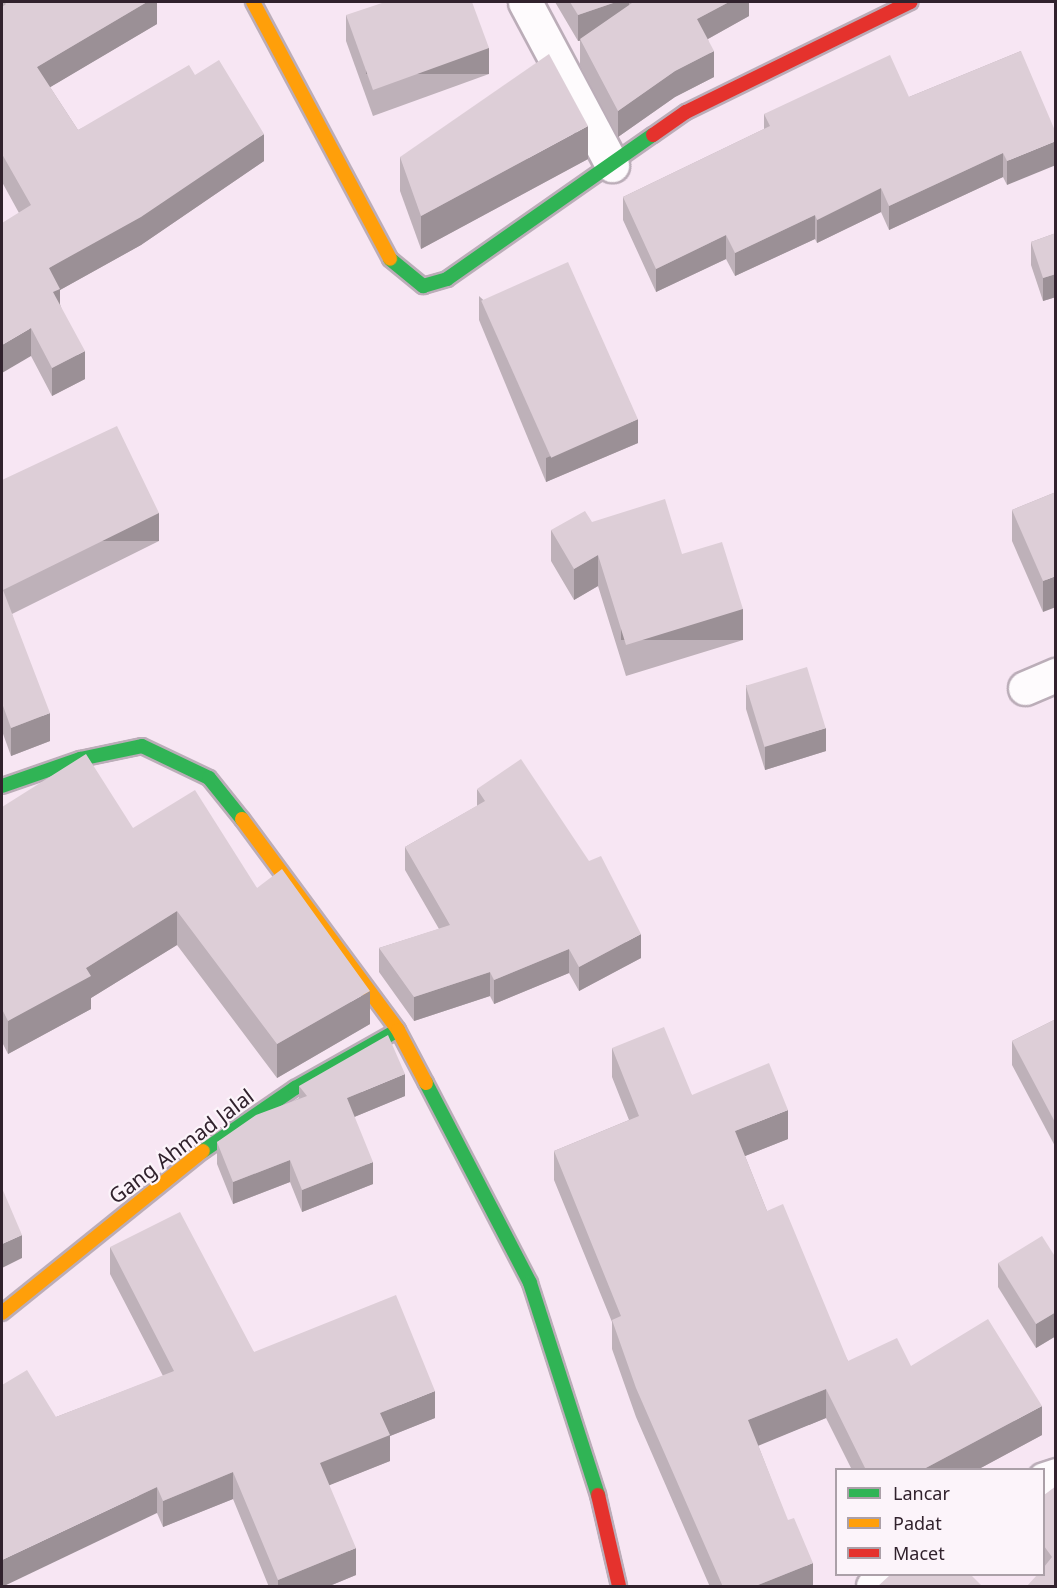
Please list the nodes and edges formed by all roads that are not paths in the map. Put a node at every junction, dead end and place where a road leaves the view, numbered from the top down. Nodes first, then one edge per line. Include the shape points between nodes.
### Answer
1 (254, 2) edge
2 (525, 2) edge
3 (911, 2) edge
4 (612, 165) junction
5 (1056, 675) edge
6 (1025, 688) dead end
7 (2, 786) edge
8 (398, 1030) junction
9 (2, 1313) edge
10 (890, 1576) edge
11 (618, 1587) edge
12 (873, 1587) edge

1 - 4 street via 388,257 423,286 447,279 488,253
2 - 4 street
3 - 4 street via 686,112
5 - 6 street
7 - 8 street via 80,759 142,746 209,778
8 - 9 street, Gang Ahmad Jalal via 295,1088 215,1142
8 - 11 street via 530,1283 603,1511
10 - 12 street

